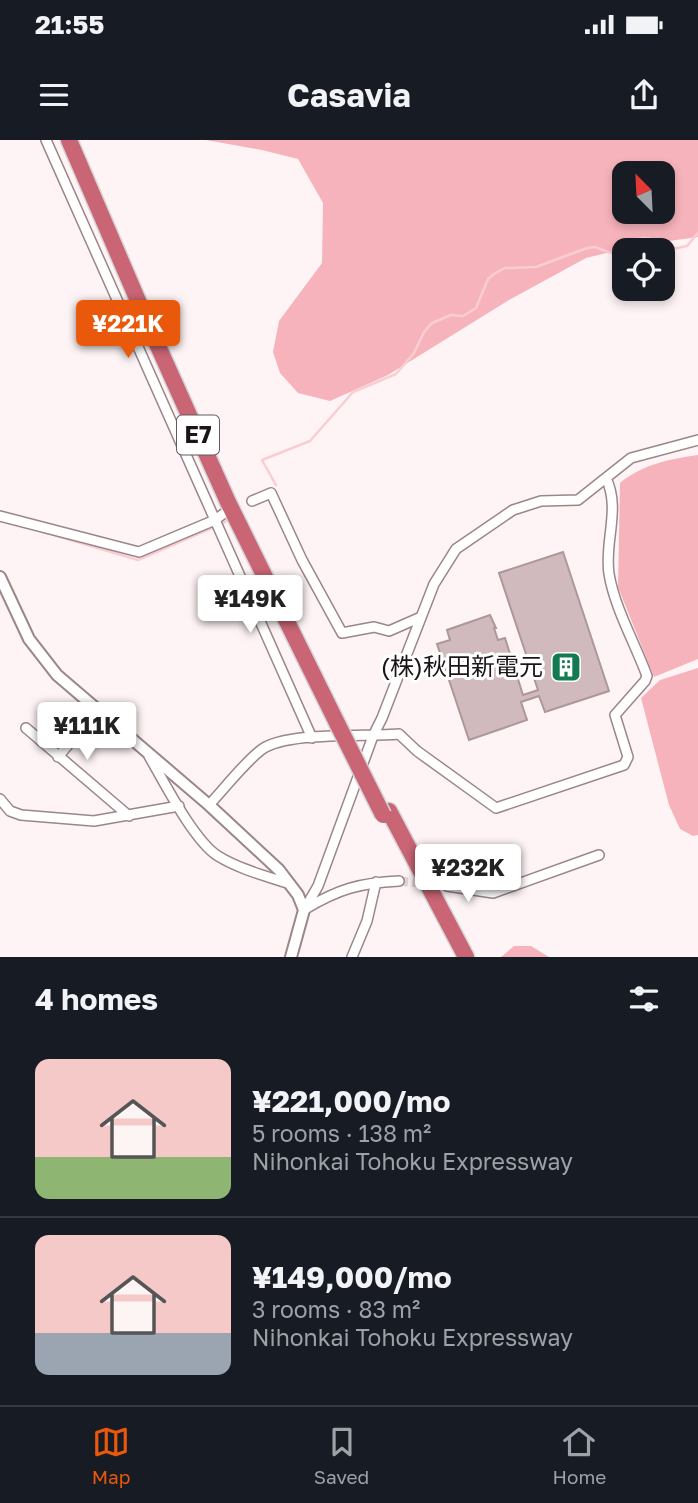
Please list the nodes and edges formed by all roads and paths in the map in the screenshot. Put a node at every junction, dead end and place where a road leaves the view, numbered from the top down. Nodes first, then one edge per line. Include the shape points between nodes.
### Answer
1 (46, 140) edge
2 (69, 140) edge
3 (78, 140) edge
4 (698, 440) edge
5 (606, 478) junction
6 (252, 501) dead end
7 (0, 516) edge
8 (219, 517) junction
9 (0, 577) edge
10 (421, 617) junction
11 (98, 709) junction
12 (340, 724) junction
13 (26, 728) dead end
14 (373, 736) junction
15 (312, 738) junction
16 (149, 754) junction
17 (58, 757) junction
18 (0, 799) edge
19 (209, 805) junction
20 (179, 806) junction
21 (386, 813) junction
22 (129, 816) junction
23 (599, 855) dead end
24 (399, 881) tunnel mouth
25 (376, 882) junction
26 (290, 884) junction
27 (447, 886) tunnel mouth
28 (304, 910) junction
29 (291, 957) edge
30 (352, 957) edge
31 (457, 957) edge
32 (466, 957) edge

1 - 8 street
2 - 12 highway, E7 via 228,502
3 - 12 highway, E7 via 195,411
4 - 5 street via 631,458
5 - 10 street via 578,500 541,501 513,510 456,549 434,584
5 - 14 street via 613,506 609,573 647,676 615,715 628,757 624,765 495,808 399,734
6 - 10 street via 271,493 342,633 374,627 388,631
7 - 8 street via 139,552
8 - 15 street
9 - 11 street via 43,659
10 - 14 street
11 - 16 street
11 - 17 street
12 - 21 highway, E7, bridge
13 - 17 street
14 - 15 street
14 - 28 street via 318,887
15 - 19 street via 277,742 262,750
16 - 19 street
16 - 20 street
17 - 22 street
18 - 22 street via 10,811 33,817 94,821
19 - 26 street
20 - 22 street
20 - 26 street via 216,855
21 - 31 highway, E7
21 - 32 highway, E7
23 - 27 street via 493,893
24 - 25 street
25 - 28 street via 335,892
25 - 30 street
26 - 28 street
28 - 29 street

